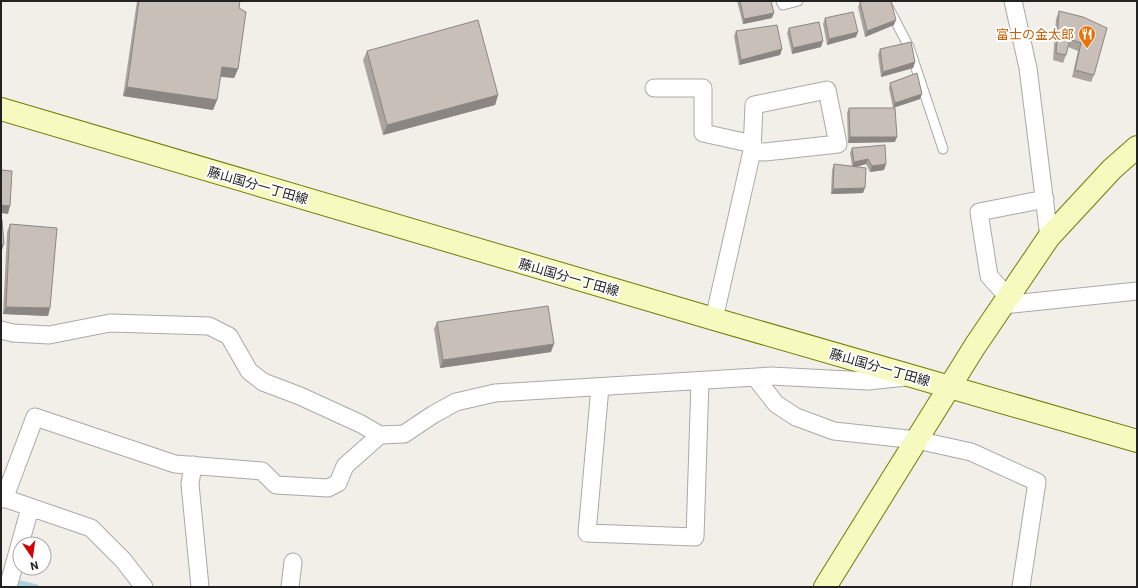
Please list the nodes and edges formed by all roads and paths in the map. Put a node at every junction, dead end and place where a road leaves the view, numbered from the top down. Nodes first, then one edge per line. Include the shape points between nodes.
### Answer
1 (781, 1) edge
2 (798, 1) edge
3 (885, 1) edge
4 (1013, 1) edge
5 (654, 88) dead end
6 (1, 109) edge
7 (1137, 147) edge
8 (753, 148) junction
9 (943, 149) dead end
10 (1045, 199) junction
11 (1049, 237) junction
12 (1137, 291) edge
13 (1005, 301) junction
14 (714, 319) junction
15 (1, 330) edge
16 (912, 376) junction
17 (755, 377) junction
18 (700, 381) junction
19 (600, 386) junction
20 (950, 387) junction
21 (380, 435) junction
22 (917, 440) junction
23 (1137, 441) edge
24 (193, 465) junction
25 (2, 498) edge
26 (30, 508) junction
27 (22, 536) edge
28 (293, 562) dead end
29 (12, 573) edge
30 (8, 587) edge
31 (144, 587) edge
32 (200, 587) edge
33 (290, 587) edge
34 (825, 587) edge
35 (1021, 587) edge

1 - 2 lane via 783,5
3 - 9 lane via 909,48
4 - 10 street via 1028,68
5 - 8 street via 703,88 703,133
6 - 14 main road, 藤山国分一丁田線
7 - 11 main road via 1112,169
8 - 8 street via 765,152 838,144 827,90 754,105
8 - 14 street
10 - 11 street
10 - 13 street via 979,212 989,276
11 - 13 main road
12 - 13 street
13 - 20 main road
14 - 16 main road, 藤山国分一丁田線
15 - 21 street via 49,335 110,323 209,326 229,336 248,371 264,382 300,396
16 - 17 street via 868,380
16 - 20 main road, 藤山国分一丁田線
17 - 18 street
17 - 22 street via 776,404 796,417 834,432
18 - 19 street
18 - 19 street via 695,538 586,533
19 - 21 street via 494,393 456,402 404,434
20 - 22 main road
20 - 23 main road, 藤山国分一丁田線
21 - 24 street via 345,466 338,483 328,488 276,485 262,471
22 - 34 main road
22 - 35 street via 971,452 1037,482
24 - 25 street via 175,464 35,417
24 - 32 street via 190,484
25 - 26 street
26 - 27 street
26 - 31 street via 91,528 123,560
28 - 33 street
29 - 30 street

